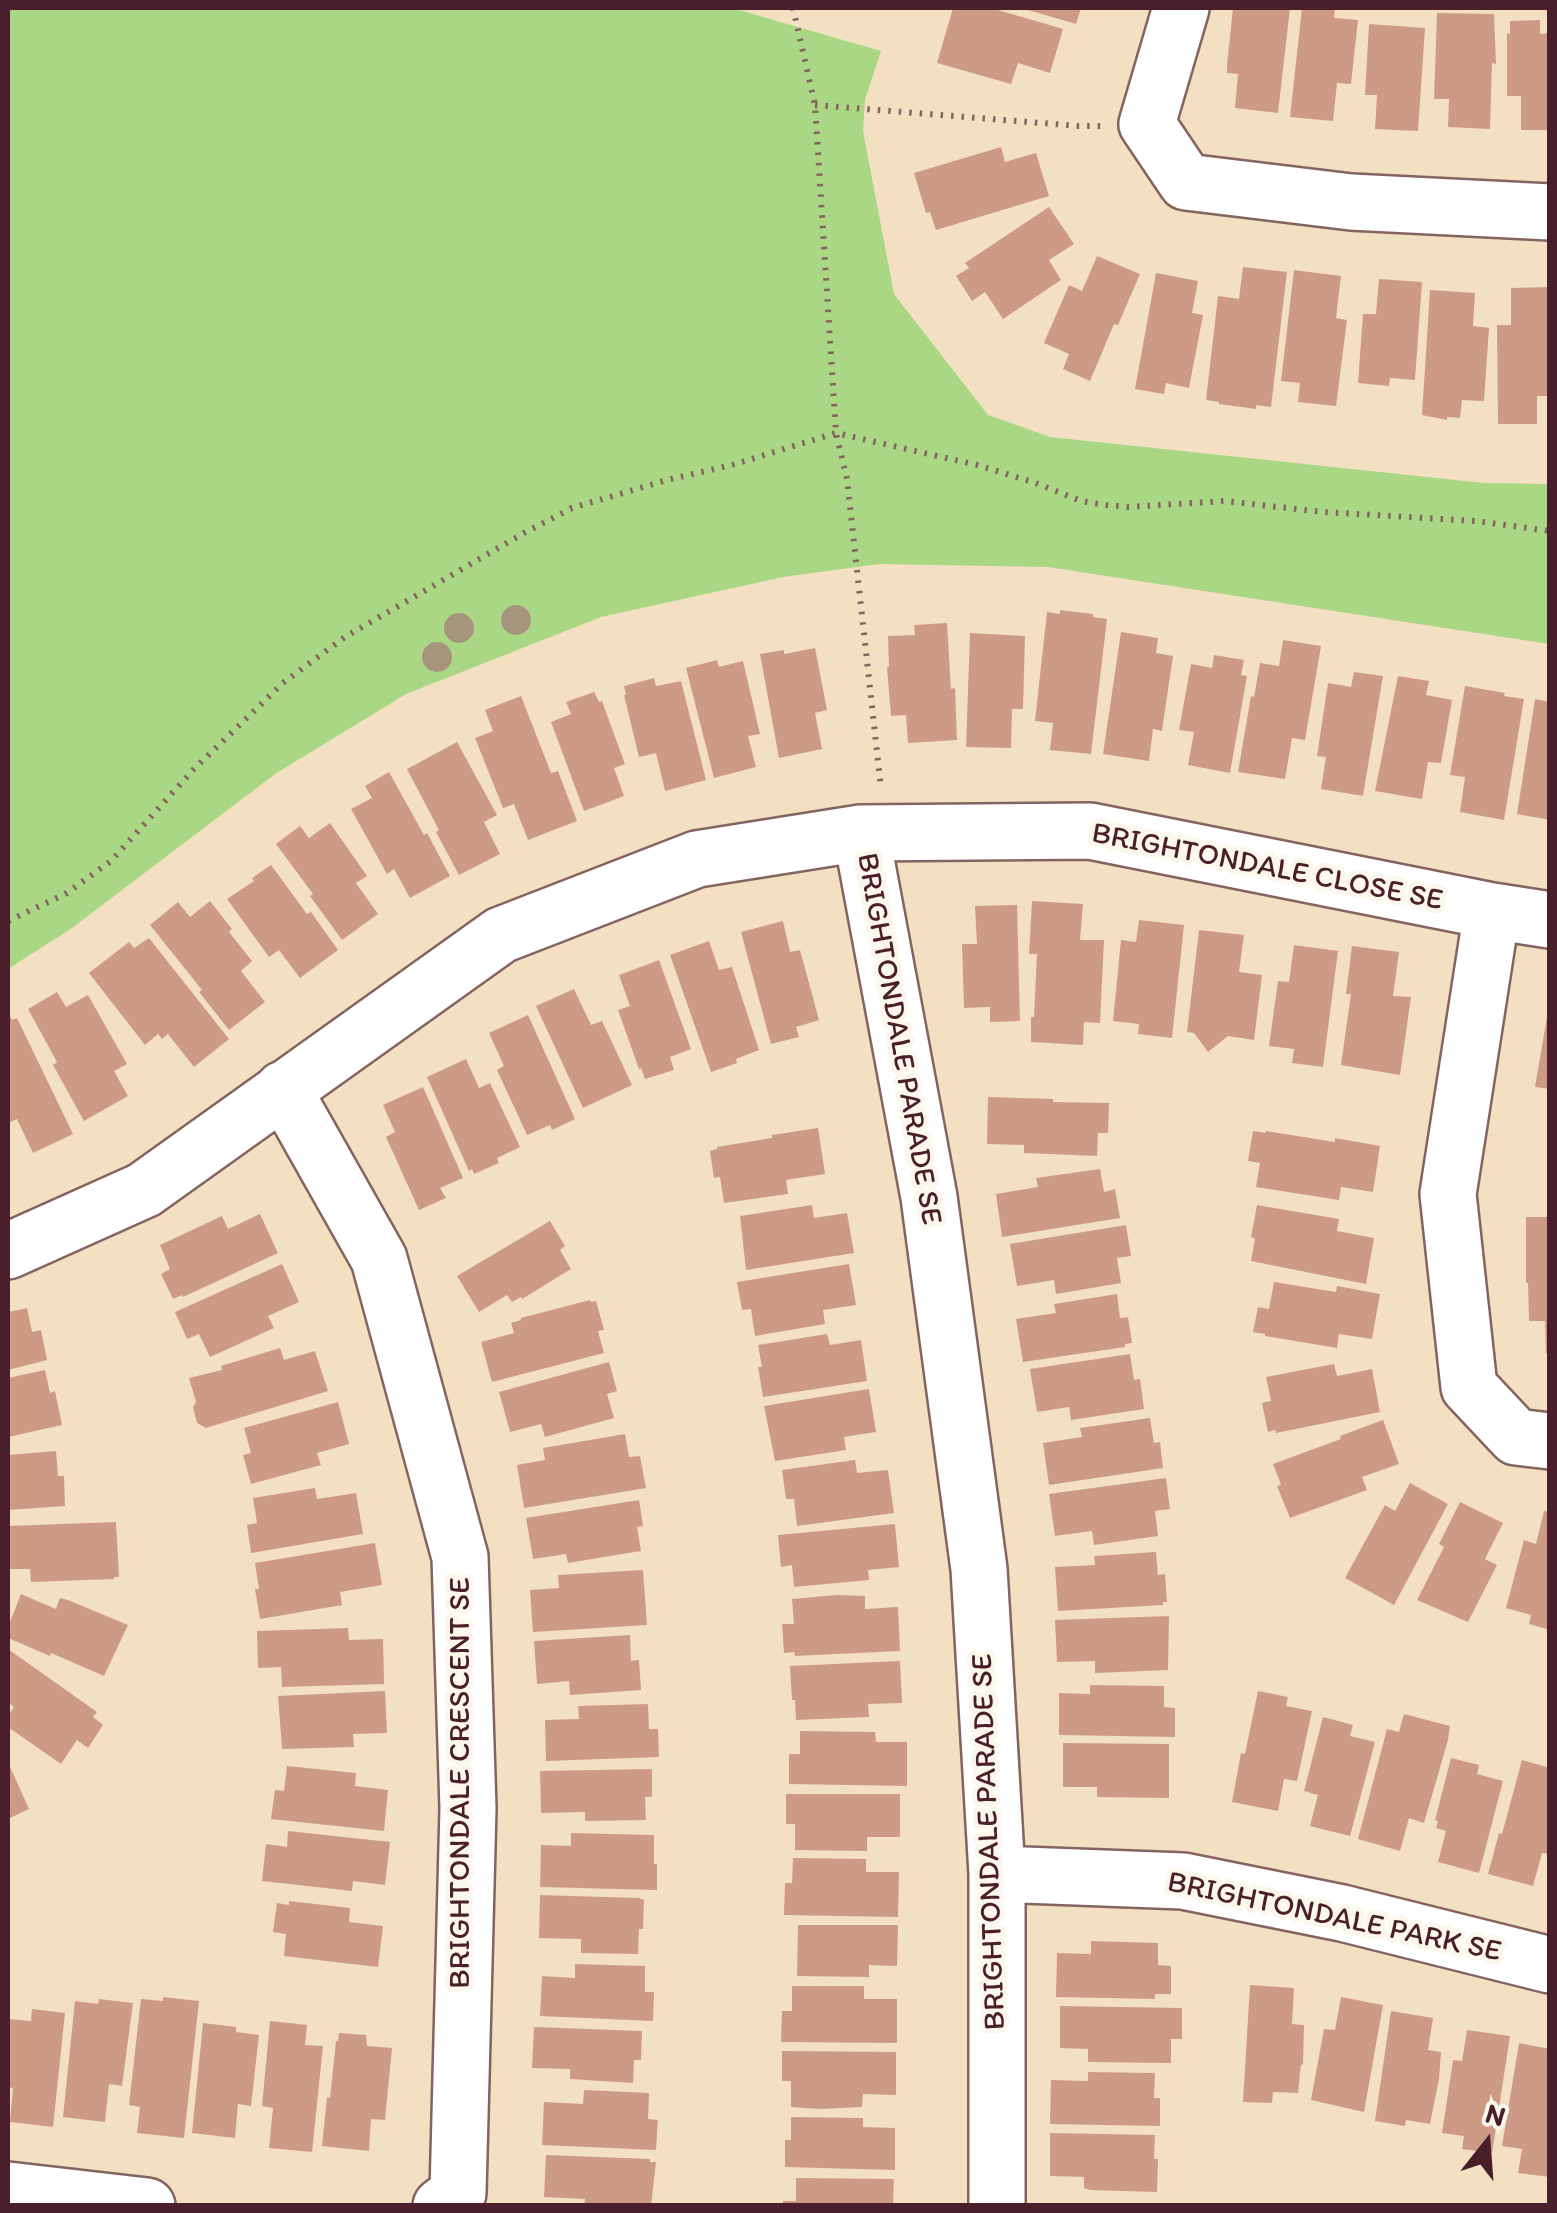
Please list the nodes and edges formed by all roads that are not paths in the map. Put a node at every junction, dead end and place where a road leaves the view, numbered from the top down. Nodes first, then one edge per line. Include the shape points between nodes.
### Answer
1 (1181, 8) edge
2 (1550, 212) edge
3 (871, 811) junction
4 (1492, 911) junction
5 (1550, 920) edge
6 (282, 1089) junction
7 (8, 1250) edge
8 (1550, 1441) edge
9 (997, 1874) junction
10 (1550, 1965) edge
11 (8, 2190) edge
12 (146, 2206) edge
13 (442, 2206) edge
14 (998, 2206) edge

1 - 2 street via 1147,124 1186,182 1351,202
3 - 4 street, BRIGHTONDALE CLOSE SE via 1090,832
3 - 6 street, BRIGHTONDALE PARADE SE via 696,859 501,935
3 - 9 street, BRIGHTONDALE PARADE SE via 979,1569
4 - 5 street, BRIGHTONDALE CLOSE SE
4 - 8 street via 1448,1194 1469,1387 1516,1436
6 - 7 street, BRIGHTONDALE PARADE SE via 144,1190
6 - 13 street, BRIGHTONDALE CRESCENT SE via 379,1259 460,1557 468,1808 458,2193
9 - 10 street, BRIGHTONDALE PARK SE via 1183,1881
9 - 14 street, BRIGHTONDALE PARADE SE
11 - 12 street

